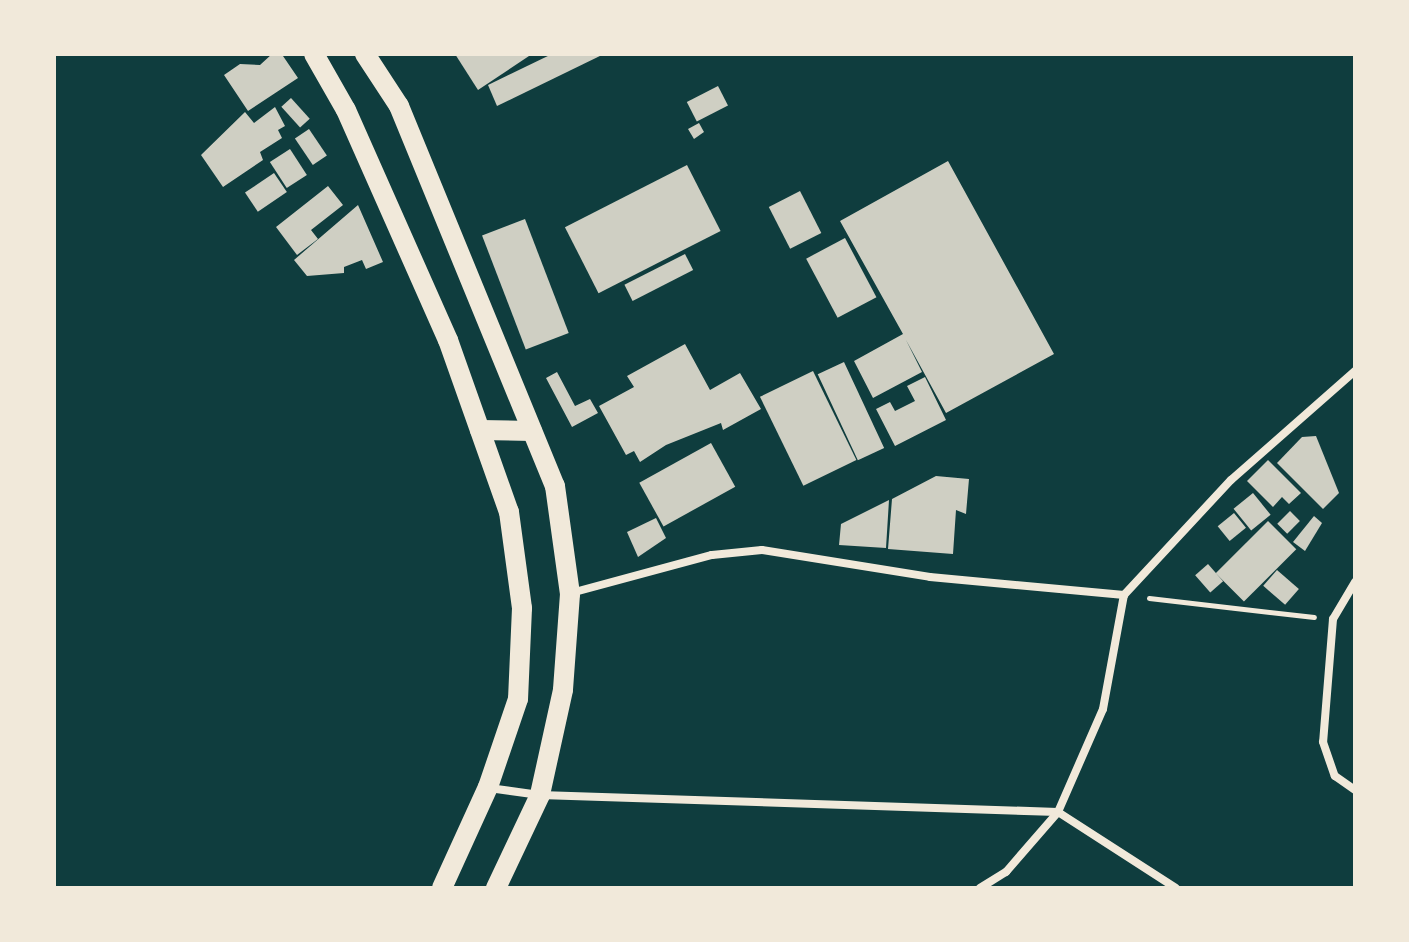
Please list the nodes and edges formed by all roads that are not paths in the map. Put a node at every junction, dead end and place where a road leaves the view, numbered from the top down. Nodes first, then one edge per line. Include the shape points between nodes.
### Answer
1 (314, 54) edge
2 (365, 54) edge
3 (1355, 371) edge
4 (480, 430) junction
5 (532, 431) junction
6 (1355, 582) edge
7 (570, 594) junction
8 (1124, 595) junction
9 (488, 787) junction
10 (1355, 790) edge
11 (540, 795) junction
12 (1058, 812) junction
13 (442, 888) edge
14 (496, 888) edge
15 (980, 888) edge
16 (1176, 888) edge

1 - 4 main road via 365,153 448,340
2 - 5 main road via 399,106
3 - 8 street via 1231,480
4 - 5 main road
4 - 9 main road via 509,512 522,608 518,699
5 - 7 main road via 555,486
6 - 10 street via 1333,619 1323,742 1335,776
7 - 8 street via 712,555 762,550 930,577
7 - 11 main road via 563,690
8 - 12 street via 1103,709
9 - 11 street
9 - 13 main road
11 - 12 street
11 - 14 main road
12 - 15 street via 1006,872
12 - 16 street

